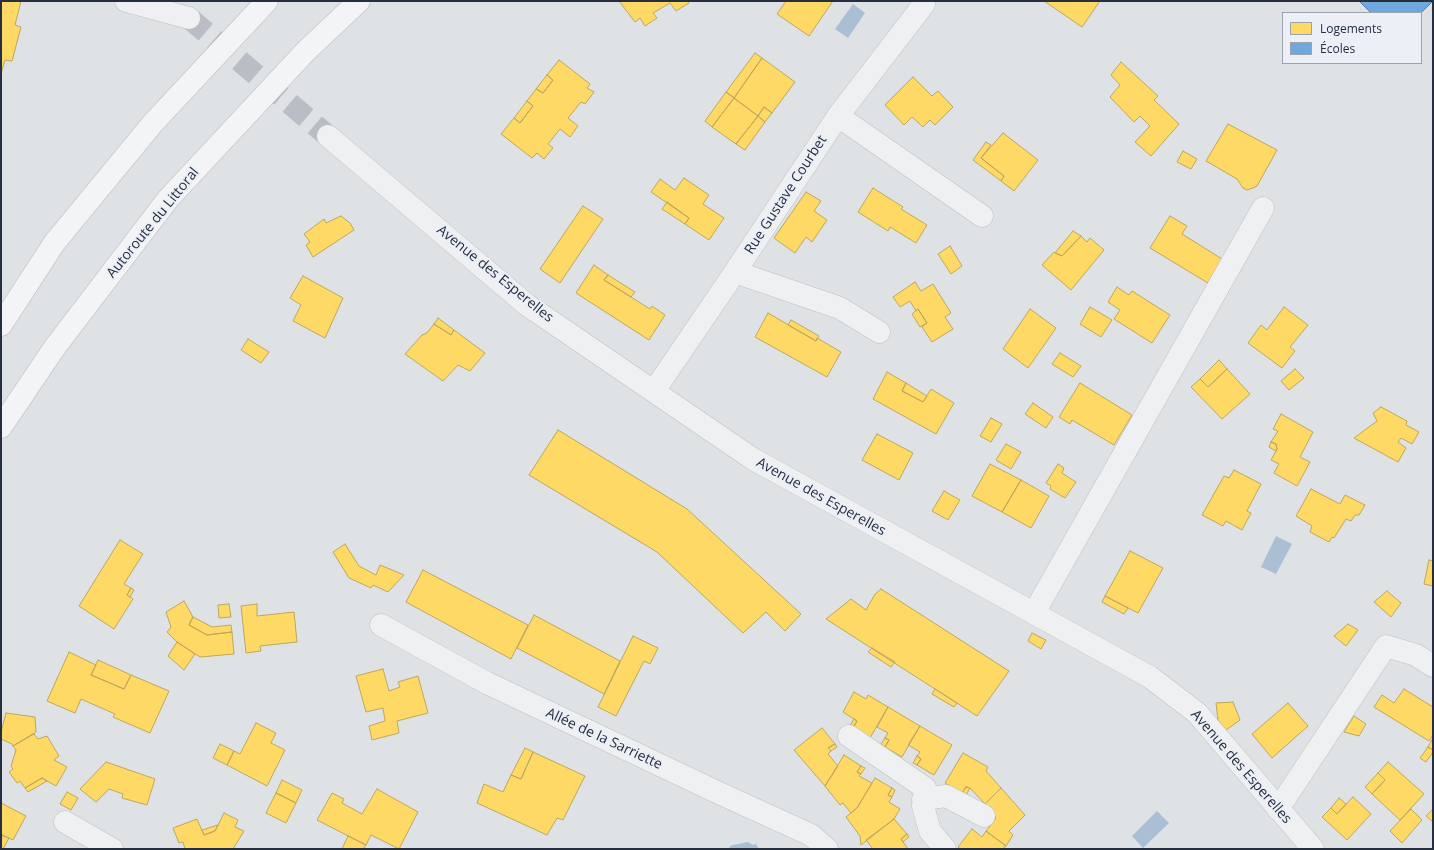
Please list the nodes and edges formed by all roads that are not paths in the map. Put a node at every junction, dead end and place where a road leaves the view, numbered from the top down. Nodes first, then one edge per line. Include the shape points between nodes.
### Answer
1 (126, 1) edge
2 (267, 1) edge
3 (359, 1) edge
4 (924, 4) dead end
5 (189, 18) tunnel mouth
6 (838, 116) junction
7 (328, 136) tunnel mouth
8 (1263, 208) dead end
9 (982, 216) dead end
10 (735, 272) junction
11 (1, 325) edge
12 (879, 332) dead end
13 (654, 391) junction
14 (1, 427) edge
15 (1034, 613) junction
16 (381, 625) dead end
17 (1433, 666) edge
18 (849, 736) dead end
19 (924, 799) junction
20 (1278, 809) junction
21 (984, 816) dead end
22 (65, 822) dead end
23 (112, 849) edge
24 (827, 849) edge
25 (945, 849) edge
26 (1312, 849) edge

1 - 5 street
2 - 11 highway via 153,123 55,242
3 - 14 highway, Autoroute du Littoral via 306,51 168,199 55,347
4 - 6 street, Rue Gustave Courbet
6 - 9 street
6 - 10 street, Rue Gustave Courbet
7 - 13 street, Avenue des Esperelles via 527,305
8 - 15 street
10 - 12 street via 840,308
10 - 13 street, Rue Gustave Courbet
13 - 15 street, Avenue des Esperelles via 752,459
15 - 20 street, Avenue des Esperelles via 1150,677 1197,713
16 - 24 street, Allée de la Sarriette via 487,683 811,835
17 - 20 street via 1416,655 1386,646
18 - 19 street via 925,788
19 - 21 street via 946,796
19 - 25 street via 923,806 930,831
20 - 26 street, Avenue des Esperelles
22 - 23 street

